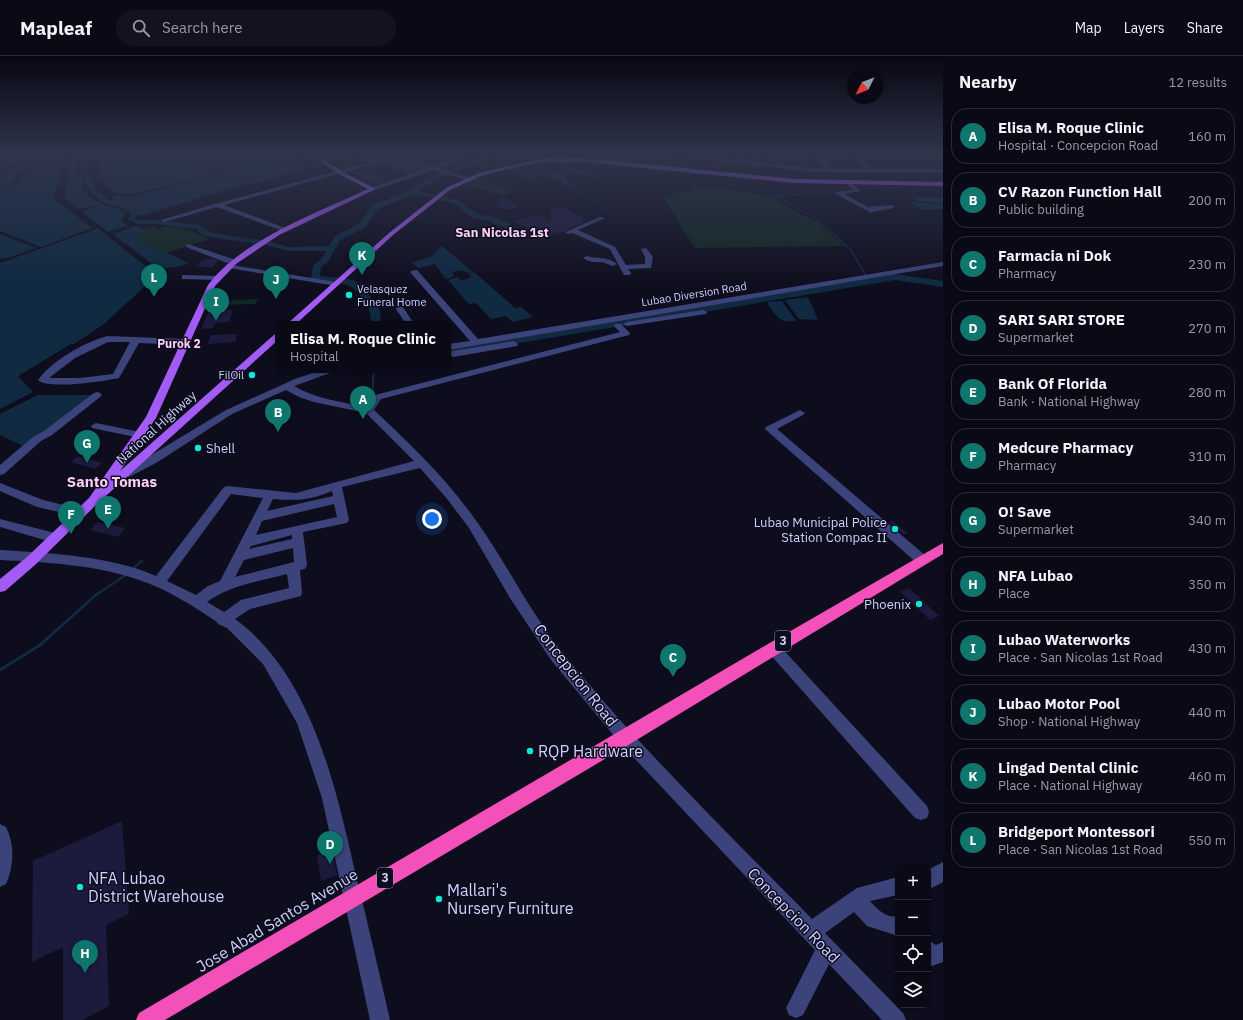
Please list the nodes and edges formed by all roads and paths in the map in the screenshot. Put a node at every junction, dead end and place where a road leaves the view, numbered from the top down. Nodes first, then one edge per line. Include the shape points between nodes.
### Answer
1 (239, 199) edge
2 (352, 199) edge
3 (435, 199) edge
4 (849, 199) edge
5 (217, 205) junction
6 (892, 207) dead end
7 (602, 218) dead end
8 (164, 220) dead end
9 (286, 230) junction
10 (572, 230) junction
11 (565, 233) dead end
12 (188, 246) dead end
13 (644, 249) dead end
14 (588, 258) dead end
15 (620, 260) junction
16 (231, 264) junction
17 (613, 264) junction
18 (943, 264) edge
19 (198, 270) dead end
20 (601, 270) dead end
21 (414, 272) dead end
22 (221, 275) junction
23 (185, 277) dead end
24 (876, 278) junction
25 (337, 284) junction
26 (743, 302) junction
27 (400, 309) dead end
28 (294, 321) edge
29 (408, 321) edge
30 (618, 326) junction
31 (275, 339) edge
32 (136, 340) junction
33 (185, 342) junction
34 (476, 342) junction
35 (451, 346) edge
36 (451, 354) edge
37 (322, 373) edge
38 (288, 386) junction
39 (97, 395) dead end
40 (369, 411) junction
41 (800, 413) dead end
42 (96, 426) dead end
43 (140, 435) junction
44 (423, 463) junction
45 (0, 471) edge
46 (125, 474) junction
47 (336, 485) junction
48 (0, 487) edge
49 (270, 494) junction
50 (338, 499) junction
51 (93, 501) junction
52 (81, 513) junction
53 (258, 518) junction
54 (0, 524) edge
55 (297, 529) junction
56 (55, 538) junction
57 (246, 542) junction
58 (298, 542) junction
59 (943, 548) edge
60 (0, 555) edge
61 (239, 556) junction
62 (36, 557) junction
63 (922, 560) junction
64 (293, 567) junction
65 (158, 582) junction
66 (225, 585) junction
67 (0, 587) edge
68 (197, 602) junction
69 (223, 620) junction
70 (772, 648) junction
71 (625, 738) junction
72 (921, 812) dead end
73 (0, 833) edge
74 (943, 871) edge
75 (0, 878) edge
76 (931, 879) edge
77 (895, 887) edge
78 (353, 897) junction
79 (855, 900) junction
80 (895, 926) edge
81 (810, 932) junction
82 (826, 949) junction
83 (943, 952) edge
84 (931, 954) edge
85 (796, 1008) dead end
86 (146, 1020) edge
87 (380, 1020) edge
88 (896, 1020) edge

1 - 5 street
2 - 9 main road
3 - 25 main road via 391,234
4 - 6 street via 869,210
5 - 8 street
5 - 9 street
7 - 10 street
9 - 16 main road
10 - 11 street
10 - 15 street via 613,248
12 - 16 street
13 - 15 street via 649,257 648,266 625,270
14 - 17 street via 595,261 601,259
15 - 17 street
16 - 22 main road
16 - 25 street
17 - 20 street
18 - 24 street, Lubao Diversion Road
19 - 22 street
21 - 34 street
22 - 23 street
22 - 33 main road via 212,285
24 - 26 street
24 - 26 street, Lubao Diversion Road via 855,279
25 - 28 main road
26 - 30 street
26 - 34 street, Lubao Diversion Road
27 - 29 street
30 - 36 street
30 - 40 street via 626,333 378,397
31 - 46 main road, National Highway
32 - 32 street via 116,376 86,381 43,380 50,370 98,342 107,339
32 - 33 street
33 - 43 main road via 151,418
34 - 35 street, Lubao Diversion Road
37 - 38 street
38 - 40 street, Concepcion Road via 302,395 317,400
38 - 46 street via 229,412
39 - 45 street via 37,439
40 - 44 street, Concepcion Road
41 - 63 street via 770,429
42 - 43 street
43 - 51 main road
44 - 47 street
44 - 71 street, Concepcion Road via 473,525 556,655
46 - 51 main road, National Highway
47 - 49 street via 296,497
47 - 50 street
48 - 52 street via 41,504
49 - 53 street
49 - 65 street via 228,490
50 - 53 street
50 - 55 street via 343,520
51 - 52 main road, National Highway
52 - 56 main road, National Highway
53 - 57 street
54 - 56 street
55 - 57 street
55 - 58 street
56 - 62 main road, National Highway
57 - 61 street
58 - 61 street
58 - 64 street via 301,565
59 - 63 highway, Jose Abad Santos Avenue / 3
60 - 62 street
61 - 66 street
62 - 65 street via 100,565 128,571
62 - 67 main road, National Highway
63 - 70 highway, Jose Abad Santos Avenue / 3
64 - 66 street
64 - 69 street via 296,592 246,604
65 - 68 street
66 - 68 street
68 - 69 street
69 - 78 street via 232,624 268,659 304,720 330,798
70 - 71 highway, Jose Abad Santos Avenue / 3
70 - 72 street
71 - 78 highway, Jose Abad Santos Avenue / 3
71 - 81 street, Concepcion Road
73 - 75 street via 4,863
74 - 76 street
77 - 79 street via 863,894
78 - 86 highway, Jose Abad Santos Avenue / 3
78 - 87 street
79 - 80 street via 874,919
79 - 81 street
81 - 82 street, Concepcion Road
82 - 85 street
82 - 88 street, Concepcion Road
83 - 84 street

